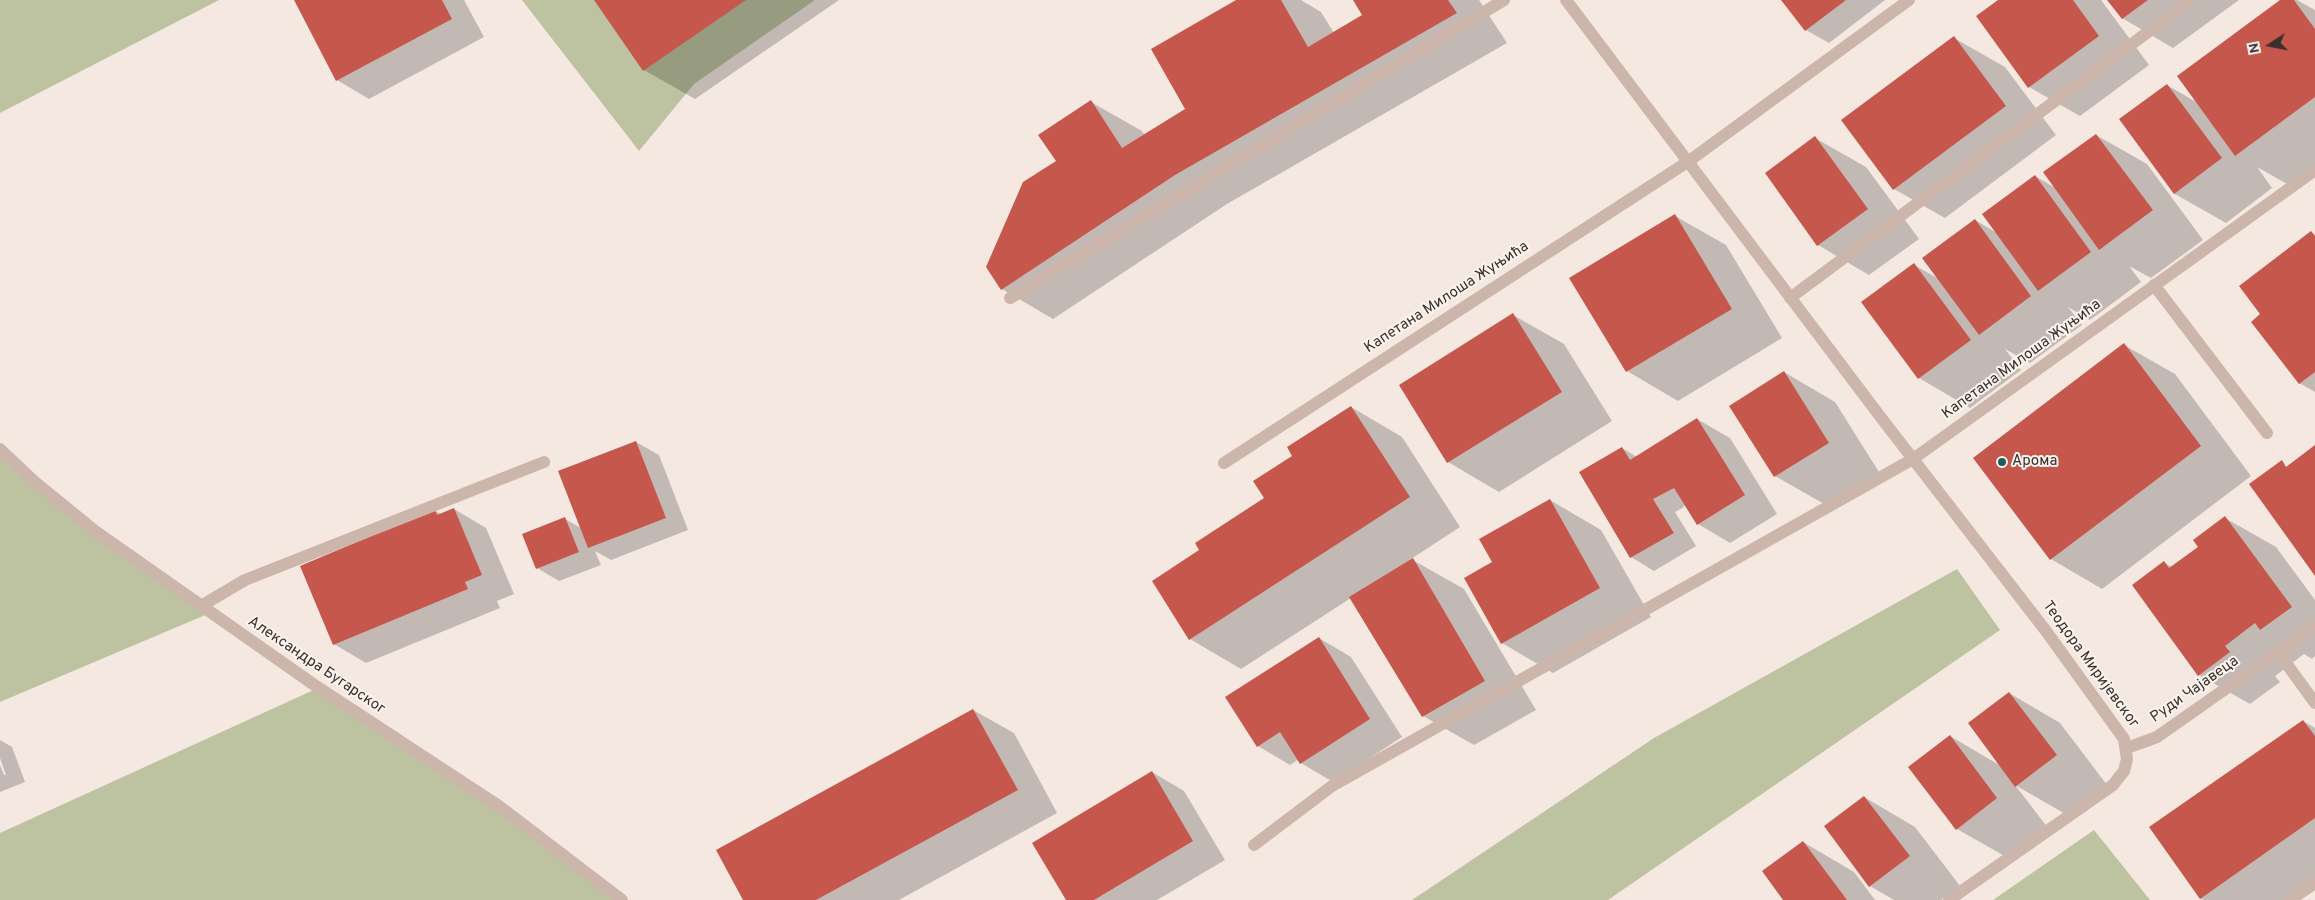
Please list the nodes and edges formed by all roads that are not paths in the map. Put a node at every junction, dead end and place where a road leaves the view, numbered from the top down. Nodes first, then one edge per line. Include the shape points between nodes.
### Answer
1 (1504, 0) edge
2 (1566, 0) edge
3 (1909, 0) edge
4 (2191, 0) edge
5 (1688, 161) junction
6 (2315, 170) edge
7 (2154, 285) junction
8 (1010, 298) dead end
9 (1790, 298) junction
10 (2268, 433) dead end
11 (0, 449) edge
12 (1913, 459) junction
13 (544, 462) dead end
14 (1224, 463) dead end
15 (201, 606) junction
16 (2315, 626) edge
17 (2278, 652) junction
18 (2315, 703) edge
19 (2127, 748) junction
20 (1254, 845) dead end
21 (2315, 883) edge
22 (622, 900) edge
23 (1949, 900) edge
24 (2290, 900) edge

1 - 8 street
2 - 5 street
3 - 5 street, Капетана Милоша Жуњића
4 - 9 street
5 - 9 street
5 - 14 street, Капетана Милоша Жуњића
6 - 7 street, Капетана Милоша Жуњића
7 - 10 street
7 - 12 street, Капетана Милоша Жуњића
9 - 12 street
11 - 15 street, Александра Бугарског via 95,531
12 - 19 street, Теодора Миријевског via 2114,722
12 - 20 street, Капетана Милоша Жуњића via 1332,786
13 - 15 street via 245,580
15 - 22 street, Александра Бугарског via 499,806
16 - 17 street, Руди Чајавеца
17 - 18 street
17 - 19 street, Руди Чајавеца via 2157,737
19 - 23 street, Теодора Миријевског via 2124,771 2113,785
21 - 24 street

